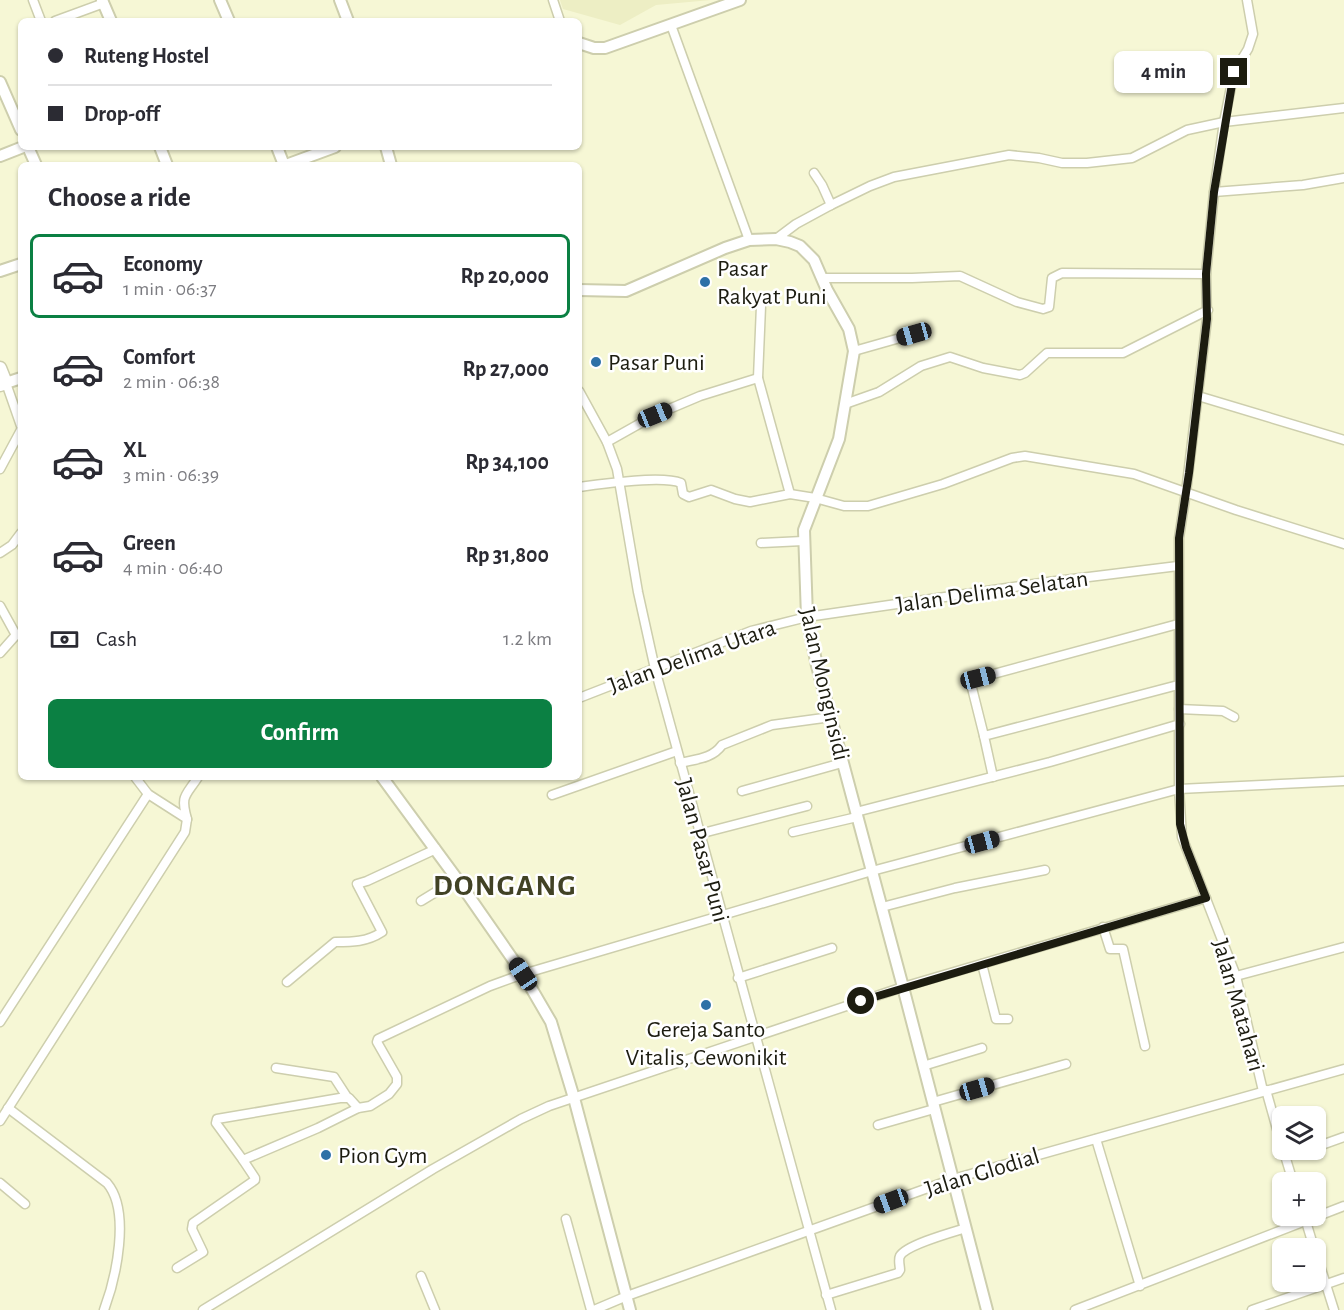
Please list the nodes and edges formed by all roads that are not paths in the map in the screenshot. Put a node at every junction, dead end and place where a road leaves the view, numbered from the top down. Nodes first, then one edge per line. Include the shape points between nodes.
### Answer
1 (33, 0) edge
2 (220, 0) edge
3 (340, 0) edge
4 (553, 0) edge
5 (740, 0) edge
6 (1247, 0) edge
7 (103, 2) edge
8 (40, 18) edge
9 (63, 18) edge
10 (110, 18) edge
11 (228, 18) edge
12 (347, 18) edge
13 (559, 18) edge
14 (671, 25) junction
15 (582, 44) edge
16 (0, 82) edge
17 (1344, 108) edge
18 (1224, 122) junction
19 (18, 123) edge
20 (18, 149) edge
21 (327, 150) edge
22 (0, 156) edge
23 (293, 162) edge
24 (814, 173) dead end
25 (1344, 178) edge
26 (1214, 192) junction
27 (831, 205) junction
28 (776, 238) junction
29 (749, 240) junction
30 (18, 265) edge
31 (0, 271) edge
32 (1206, 274) junction
33 (822, 278) junction
34 (582, 290) edge
35 (761, 306) dead end
36 (1208, 310) junction
37 (914, 334) dead end
38 (854, 351) junction
39 (0, 368) edge
40 (758, 378) junction
41 (18, 379) edge
42 (3, 384) edge
43 (1198, 396) junction
44 (582, 397) edge
45 (845, 404) junction
46 (18, 421) edge
47 (18, 434) edge
48 (1344, 440) edge
49 (607, 442) junction
50 (0, 468) edge
51 (620, 482) junction
52 (582, 487) edge
53 (1186, 492) junction
54 (790, 494) junction
55 (815, 498) junction
56 (18, 537) edge
57 (803, 541) junction
58 (761, 543) dead end
59 (1344, 544) edge
60 (0, 553) edge
61 (1178, 566) junction
62 (0, 606) edge
63 (807, 617) junction
64 (1178, 624) junction
65 (18, 634) edge
66 (0, 653) edge
67 (655, 669) junction
68 (1178, 685) junction
69 (582, 697) edge
70 (1179, 709) junction
71 (831, 717) junction
72 (1234, 717) dead end
73 (1180, 724) junction
74 (984, 736) junction
75 (677, 751) junction
76 (680, 763) junction
77 (842, 763) junction
78 (993, 777) junction
79 (137, 780) edge
80 (196, 780) edge
81 (384, 780) edge
82 (1344, 781) edge
83 (1179, 789) junction
84 (742, 791) dead end
85 (148, 794) junction
86 (552, 795) dead end
87 (807, 806) dead end
88 (857, 814) junction
89 (187, 819) junction
90 (793, 832) dead end
91 (699, 834) junction
92 (436, 849) junction
93 (1045, 870) dead end
94 (872, 871) junction
95 (457, 879) junction
96 (1206, 898) junction
97 (421, 901) dead end
98 (882, 907) junction
99 (722, 916) junction
100 (1103, 927) junction
101 (1344, 947) edge
102 (832, 948) dead end
103 (982, 964) junction
104 (523, 974) junction
105 (1236, 976) junction
106 (738, 978) junction
107 (287, 982) dead end
108 (903, 987) junction
109 (1008, 1019) dead end
110 (0, 1022) edge
111 (755, 1036) junction
112 (1145, 1046) dead end
113 (982, 1048) dead end
114 (1066, 1064) dead end
115 (923, 1066) junction
116 (276, 1068) dead end
117 (1344, 1069) edge
118 (1265, 1091) junction
119 (347, 1097) junction
120 (574, 1098) junction
121 (934, 1105) junction
122 (8, 1108) junction
123 (358, 1108) junction
124 (1272, 1113) edge
125 (0, 1121) edge
126 (878, 1125) dead end
127 (1344, 1137) edge
128 (1096, 1139) junction
129 (1326, 1143) edge
130 (243, 1160) junction
131 (953, 1179) junction
132 (0, 1183) edge
133 (25, 1204) dead end
134 (1344, 1206) edge
135 (1326, 1212) edge
136 (566, 1218) dead end
137 (1286, 1226) edge
138 (966, 1228) junction
139 (808, 1231) junction
140 (177, 1268) dead end
141 (421, 1276) dead end
142 (1344, 1278) edge
143 (1326, 1285) edge
144 (1140, 1286) junction
145 (1326, 1288) edge
146 (1305, 1292) edge
147 (826, 1295) junction
148 (627, 1296) junction
149 (104, 1310) edge
150 (203, 1310) edge
151 (435, 1310) edge
152 (592, 1310) edge
153 (630, 1310) edge
154 (831, 1310) edge
155 (987, 1310) edge
156 (1075, 1310) edge
157 (1252, 1310) edge
158 (1334, 1310) edge

1 - 8 street
2 - 11 street
3 - 12 street
4 - 13 street
5 - 14 street
6 - 18 street, Jalan Matahari via 1252,40 1234,72
7 - 9 street
7 - 10 street
14 - 15 street via 605,48
14 - 29 street
16 - 19 street
17 - 18 street
18 - 26 street, Jalan Matahari
18 - 27 street via 1187,130 1132,158 1062,163 1009,155 894,177
20 - 22 street
21 - 23 street
24 - 27 street
25 - 26 street
26 - 32 street, Jalan Matahari
27 - 28 street
28 - 29 street, Jalan Monginsidi
28 - 33 street, Jalan Monginsidi via 807,252
29 - 34 street, Jalan Monginsidi via 626,291
30 - 31 street
32 - 33 street via 1062,273 1052,278 1049,306 1043,309 1017,302 960,276
32 - 36 street, Jalan Matahari
33 - 38 street, Jalan Monginsidi via 849,329
35 - 40 street
36 - 43 street, Jalan Matahari
36 - 45 street via 1123,353 1047,353 1020,375 950,357 921,366 879,392
37 - 38 street
38 - 45 street, Jalan Monginsidi
39 - 42 main road
40 - 49 street via 655,415
40 - 54 street
41 - 42 street
42 - 46 street
43 - 48 street
43 - 53 street, Jalan Matahari
44 - 49 street, Jalan Pasar Puni
45 - 55 street, Jalan Monginsidi via 839,439
47 - 50 street
49 - 51 street, Jalan Pasar Puni
51 - 52 street
51 - 54 street via 678,481 686,496 711,490 750,502
51 - 67 street, Jalan Pasar Puni
53 - 55 street via 1134,474 1025,456 868,506 844,506
53 - 59 street
53 - 61 street, Jalan Matahari
54 - 55 street
55 - 57 street, Jalan Monginsidi
56 - 60 street
57 - 58 street
57 - 63 street, Jalan Monginsidi
61 - 63 street, Jalan Delima Selatan
61 - 64 street, Jalan Matahari
62 - 65 street
63 - 67 street, Jalan Delima Utara via 752,631
63 - 71 street, Jalan Monginsidi
64 - 68 street, Jalan Matahari
64 - 74 street via 975,678 971,684
65 - 66 street
67 - 69 street, Jalan Delima Utara
67 - 75 street, Jalan Pasar Puni
68 - 70 street, Jalan Matahari
68 - 74 street
70 - 72 street via 1222,711
70 - 73 street, Jalan Matahari
71 - 76 street via 772,724 722,745 711,755
71 - 77 street, Jalan Monginsidi
73 - 78 street
73 - 83 street, Jalan Matahari
74 - 78 street
75 - 76 street, Jalan Pasar Puni
75 - 86 street
76 - 91 street, Jalan Pasar Puni
77 - 84 street
77 - 88 street, Jalan Monginsidi
78 - 88 street
79 - 85 street
80 - 89 street via 184,797
81 - 92 street
82 - 83 street
83 - 94 street
83 - 96 street, Jalan Matahari via 1181,833
85 - 89 street
85 - 110 street
87 - 91 street
88 - 90 street
88 - 94 street, Jalan Monginsidi
89 - 122 street via 183,838
91 - 99 street, Jalan Pasar Puni
92 - 95 street
92 - 107 street via 357,883 382,932 371,939 335,942
93 - 98 street
94 - 98 street, Jalan Monginsidi
94 - 99 street
95 - 97 street
95 - 104 street
96 - 100 street
96 - 105 street, Jalan Matahari
98 - 108 street, Jalan Monginsidi
99 - 104 street
99 - 106 street, Jalan Pasar Puni
100 - 103 street
100 - 112 street via 1110,949 1122,948
101 - 105 street
102 - 106 street
103 - 108 street
103 - 109 street via 996,1020
104 - 120 street via 554,1028
104 - 123 street via 378,1039 397,1084 370,1106
105 - 118 street, Jalan Matahari
106 - 111 street, Jalan Pasar Puni
108 - 111 street
108 - 115 street, Jalan Monginsidi
111 - 120 street
111 - 139 street, Jalan Pasar Puni
113 - 115 street
114 - 121 street
115 - 121 street, Jalan Monginsidi
116 - 119 street via 334,1077
117 - 118 street, Jalan Glodial
118 - 124 street, Jalan Matahari
118 - 128 street, Jalan Glodial
119 - 123 street
119 - 130 street via 218,1119 216,1123
120 - 148 street
120 - 150 street via 521,1119 433,1169
121 - 126 street
121 - 131 street, Jalan Monginsidi
122 - 125 street
122 - 149 street via 113,1189 120,1216 115,1278
123 - 130 street
127 - 129 street
128 - 131 street, Jalan Glodial
128 - 144 street
130 - 140 street via 255,1180 193,1223 203,1252
131 - 138 street, Jalan Monginsidi
131 - 139 street, Jalan Glodial
132 - 133 street
134 - 135 street
136 - 152 street
137 - 144 street
138 - 147 street via 903,1253 898,1273
138 - 155 street, Jalan Monginsidi
139 - 147 street, Jalan Pasar Puni
139 - 148 street, Jalan Glodial
141 - 151 street
142 - 143 street
144 - 156 street
145 - 158 street
146 - 157 street
147 - 154 street, Jalan Pasar Puni
148 - 152 street, Jalan Glodial
148 - 153 street

